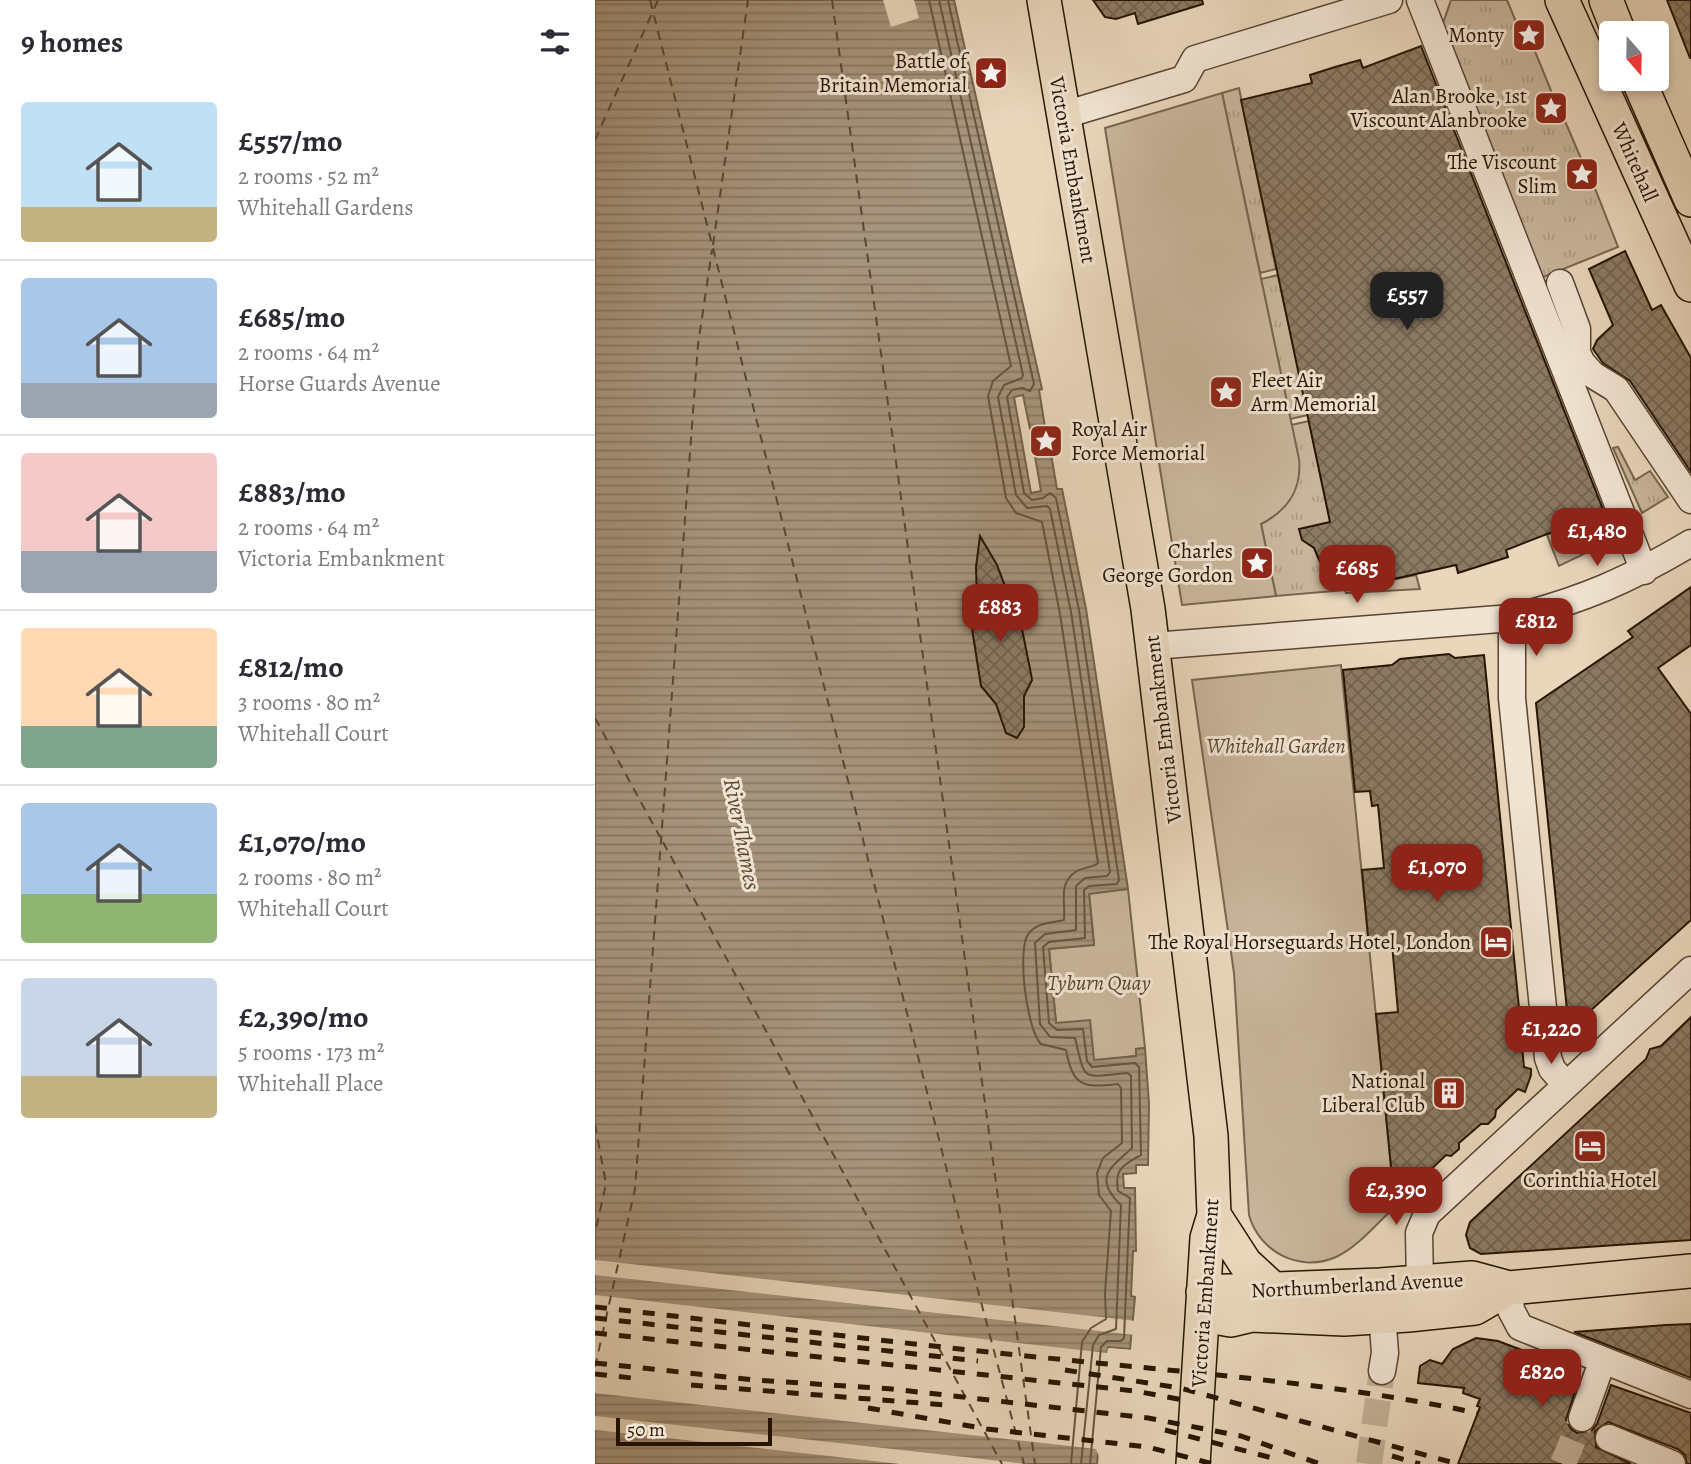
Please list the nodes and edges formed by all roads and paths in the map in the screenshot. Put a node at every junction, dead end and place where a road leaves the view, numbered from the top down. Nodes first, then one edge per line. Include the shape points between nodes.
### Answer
1 (1044, 0) edge
2 (1389, 0) edge
3 (1420, 0) edge
4 (1562, 0) edge
5 (1606, 0) edge
6 (1614, 21) edge
7 (1643, 91) edge
8 (1064, 115) junction
9 (1691, 200) edge
10 (1676, 216) edge
11 (1560, 283) dead end
12 (1691, 285) edge
13 (1691, 500) edge
14 (1691, 543) edge
15 (1644, 571) junction
16 (1513, 618) junction
17 (1153, 646) junction
18 (1691, 970) edge
19 (1566, 1084) junction
20 (1214, 1215) junction
21 (1691, 1271) edge
22 (1420, 1283) junction
23 (1272, 1288) junction
24 (1509, 1288) junction
25 (1203, 1303) junction
26 (1390, 1306) junction
27 (1602, 1362) junction
28 (1382, 1371) tunnel mouth
29 (1691, 1395) edge
30 (1582, 1418) tunnel mouth
31 (1609, 1438) dead end
32 (1193, 1464) edge
33 (1672, 1464) edge

1 - 8 main road, Victoria Embankment
2 - 8 street via 1195,59 1184,79
3 - 15 street
4 - 10 main road, Whitehall
5 - 6 main road
7 - 9 main road, Whitehall
8 - 17 main road, Victoria Embankment
10 - 12 main road, Whitehall
11 - 13 street via 1577,329 1582,363 1616,388
14 - 15 street
15 - 16 street via 1569,604
16 - 17 street
16 - 19 street via 1512,698 1548,1058
17 - 20 main road, Victoria Embankment via 1211,1136
18 - 19 street
19 - 22 street via 1427,1214 1419,1233
20 - 23 main road via 1245,1263
20 - 25 main road, Victoria Embankment via 1207,1238
21 - 24 main road, Northumberland Avenue
22 - 24 main road, Northumberland Avenue via 1472,1278
22 - 26 main road, Northumberland Avenue
23 - 25 main road, Northumberland Avenue
23 - 26 main road, Northumberland Avenue
24 - 26 main road, Northumberland Avenue via 1475,1308
24 - 27 street via 1511,1310 1520,1327
25 - 26 main road, Northumberland Avenue via 1231,1320 1252,1315 1343,1320
25 - 32 main road, Victoria Embankment
26 - 28 street
27 - 29 street
27 - 30 street
31 - 33 street

